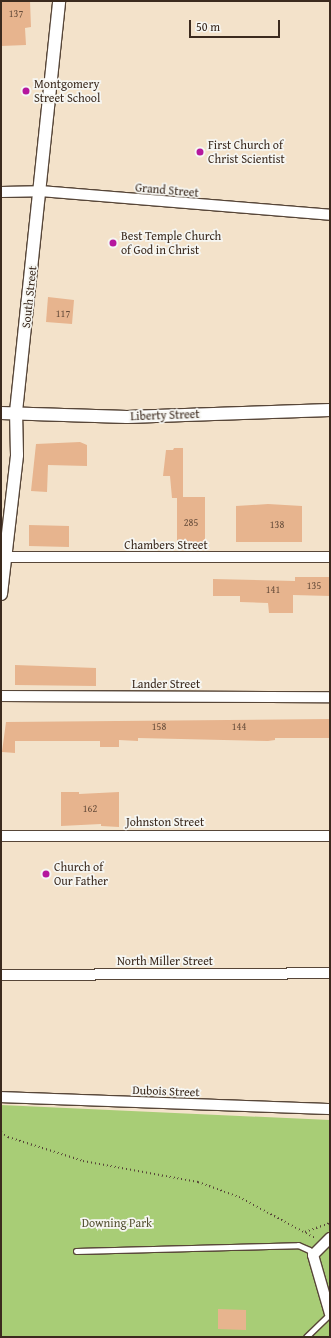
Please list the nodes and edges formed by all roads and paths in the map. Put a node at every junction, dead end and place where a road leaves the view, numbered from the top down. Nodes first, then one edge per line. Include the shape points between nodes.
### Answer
1 (59, 1) edge
2 (40, 191) junction
3 (1, 192) edge
4 (330, 215) edge
5 (330, 410) edge
6 (16, 412) junction
7 (1, 413) edge
8 (3, 557) edge
9 (330, 557) edge
10 (1, 594) edge
11 (1, 696) edge
12 (330, 697) edge
13 (1, 836) edge
14 (330, 836) edge
15 (330, 974) edge
16 (1, 975) edge
17 (1, 1096) edge
18 (330, 1109) edge
19 (1, 1132) edge
20 (330, 1223) edge
21 (304, 1232) junction
22 (327, 1241) edge
23 (76, 1251) dead end
24 (313, 1255) junction
25 (330, 1314) edge
26 (306, 1337) edge

1 - 2 street, South Street
2 - 3 street, Grand Street
2 - 4 street, Grand Street
2 - 6 street, South Street
5 - 6 street, Liberty Street via 127,417
6 - 7 street, Liberty Street
6 - 8 street, South Street via 17,455
8 - 9 street, Chambers Street
8 - 10 street, South Street
11 - 12 street, Lander Street
13 - 14 street, Johnston Street
15 - 16 street, North Miller Street
17 - 18 street, Dubois Street
19 - 21 path via 8,1137 83,1161 198,1182 239,1197
20 - 21 path
21 - 22 path
22 - 24 street
23 - 24 lane via 298,1245
24 - 25 street
25 - 26 lane

